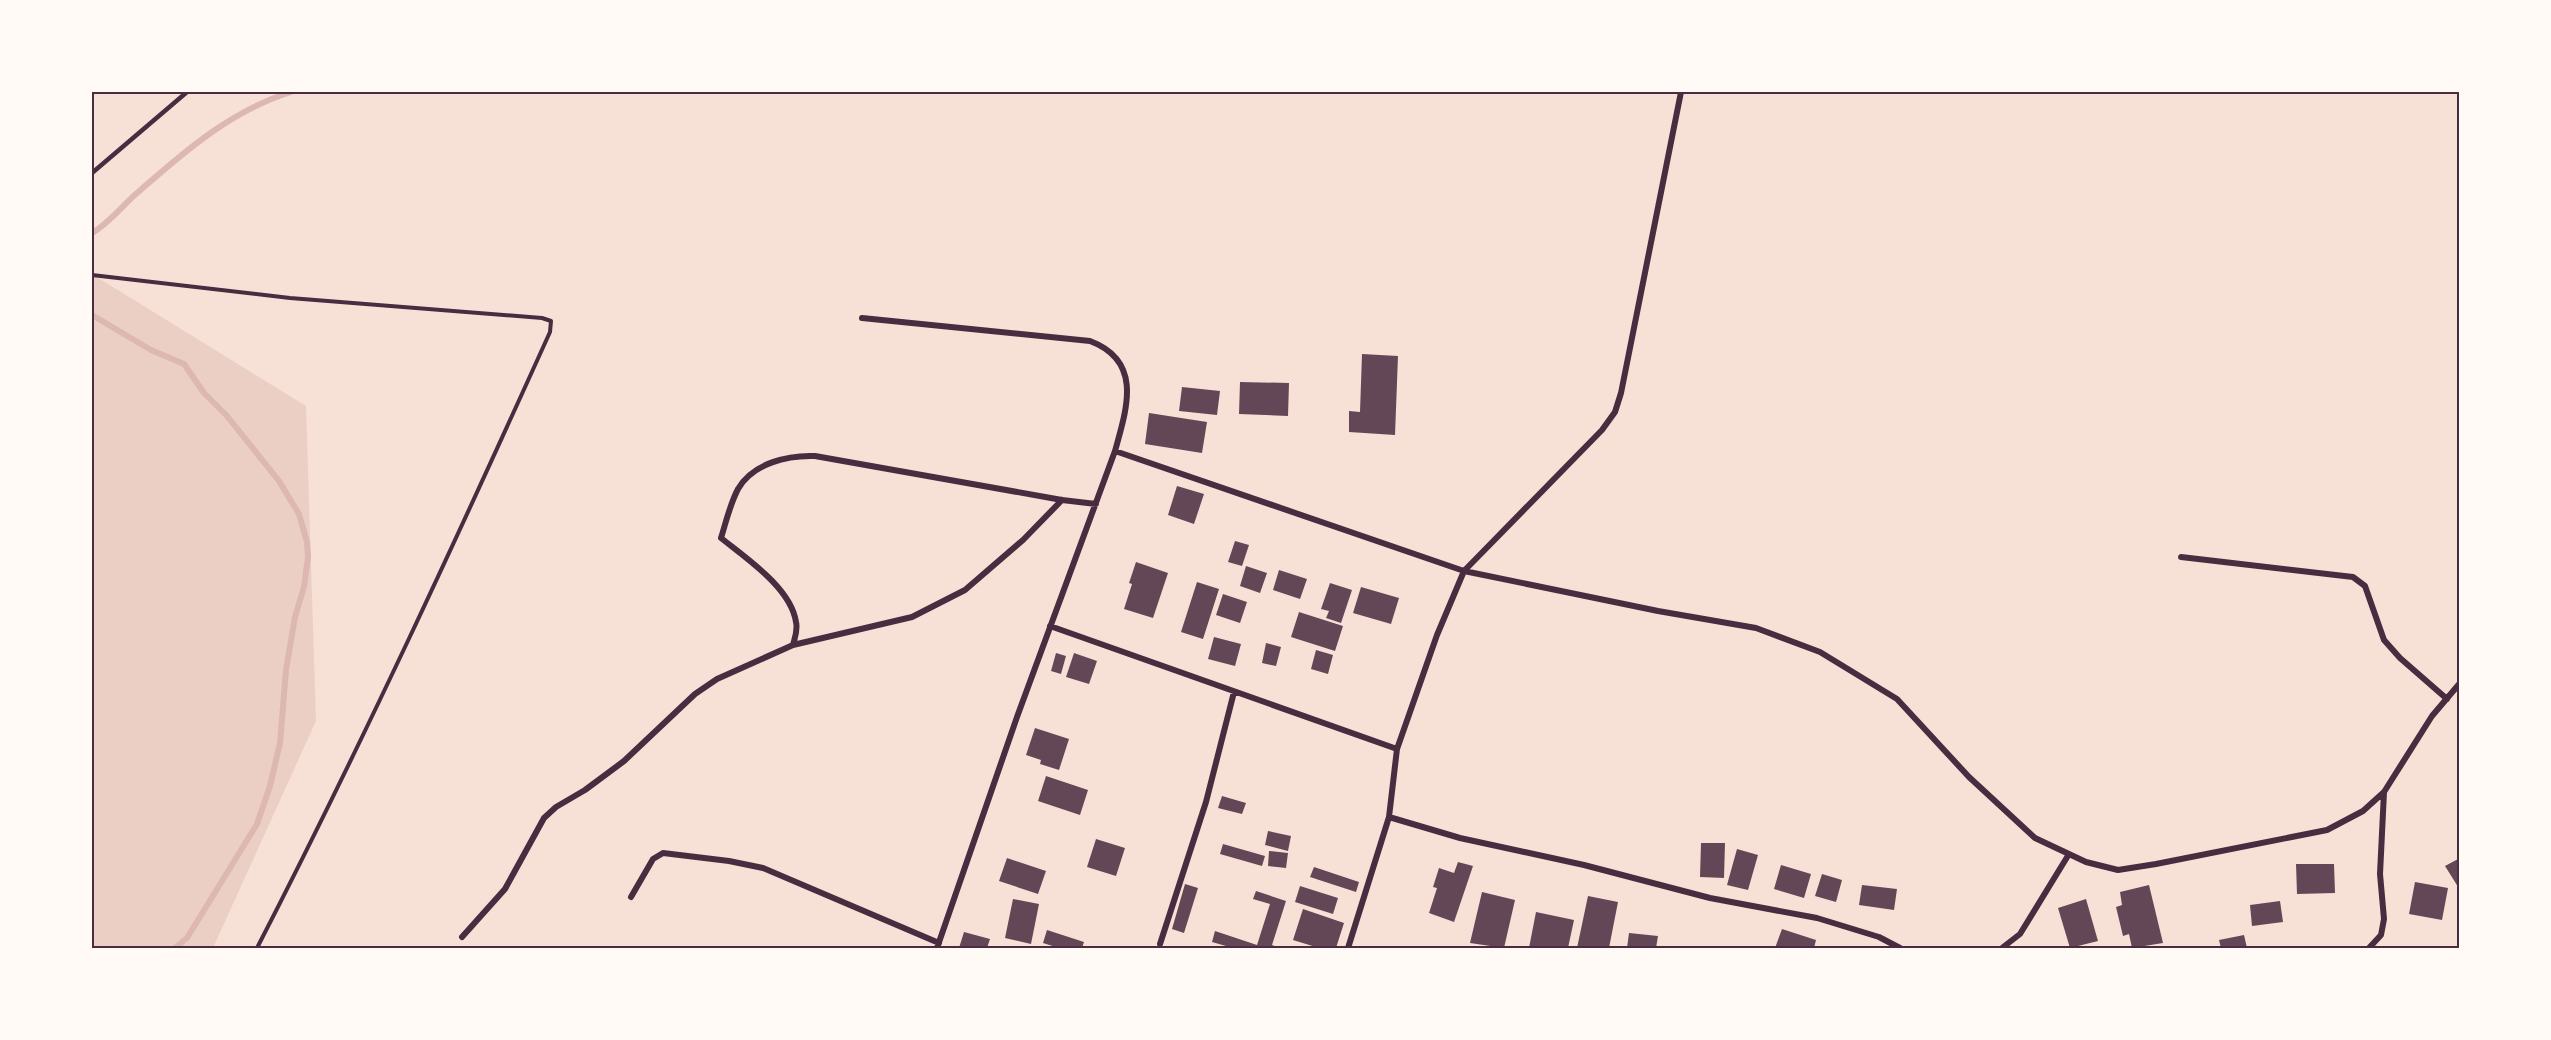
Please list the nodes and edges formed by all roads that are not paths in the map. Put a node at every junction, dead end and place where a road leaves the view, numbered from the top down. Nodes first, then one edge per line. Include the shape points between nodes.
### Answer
1 (187, 92) edge
2 (1682, 92) edge
3 (92, 173) edge
4 (862, 318) dead end
5 (1115, 451) junction
6 (1062, 501) junction
7 (1096, 504) junction
8 (2181, 557) dead end
9 (1464, 571) junction
10 (1050, 626) junction
11 (793, 645) junction
12 (2460, 683) edge
13 (1234, 692) junction
14 (2447, 699) junction
15 (1397, 749) junction
16 (2384, 792) junction
17 (1389, 817) junction
18 (2069, 854) junction
19 (631, 897) dead end
20 (462, 937) dead end
21 (1160, 944) dead end
22 (938, 946) edge
23 (1348, 948) edge
24 (1900, 948) edge
25 (2002, 948) edge
26 (2369, 948) edge

1 - 3 lane
2 - 9 street via 1615,412
4 - 5 street via 1018,332 1103,346 1114,353 1126,374 1125,415
5 - 7 street
5 - 9 street
6 - 7 street
6 - 11 street via 966,590 912,617
6 - 11 street via 816,456 797,455 761,468 738,489 721,537 766,575 787,599 797,623
7 - 10 street
8 - 14 street via 2359,580 2365,586 2384,640
9 - 15 street
9 - 18 street via 1756,628 1820,652 1897,699 1969,777 2035,838
10 - 13 street
10 - 22 street
11 - 20 street via 717,679 695,694 624,761 556,807 535,832 505,889
12 - 14 street
13 - 15 street
13 - 21 street via 1206,802
14 - 16 street
15 - 17 street
16 - 18 street via 2363,811 2327,830 2273,842 2118,870
16 - 26 street via 2380,874 2384,919 2381,935
17 - 23 street
17 - 24 street via 1710,898 1817,918 1879,937
18 - 25 street via 2020,934
19 - 22 street via 653,859 663,853 729,861 763,868

